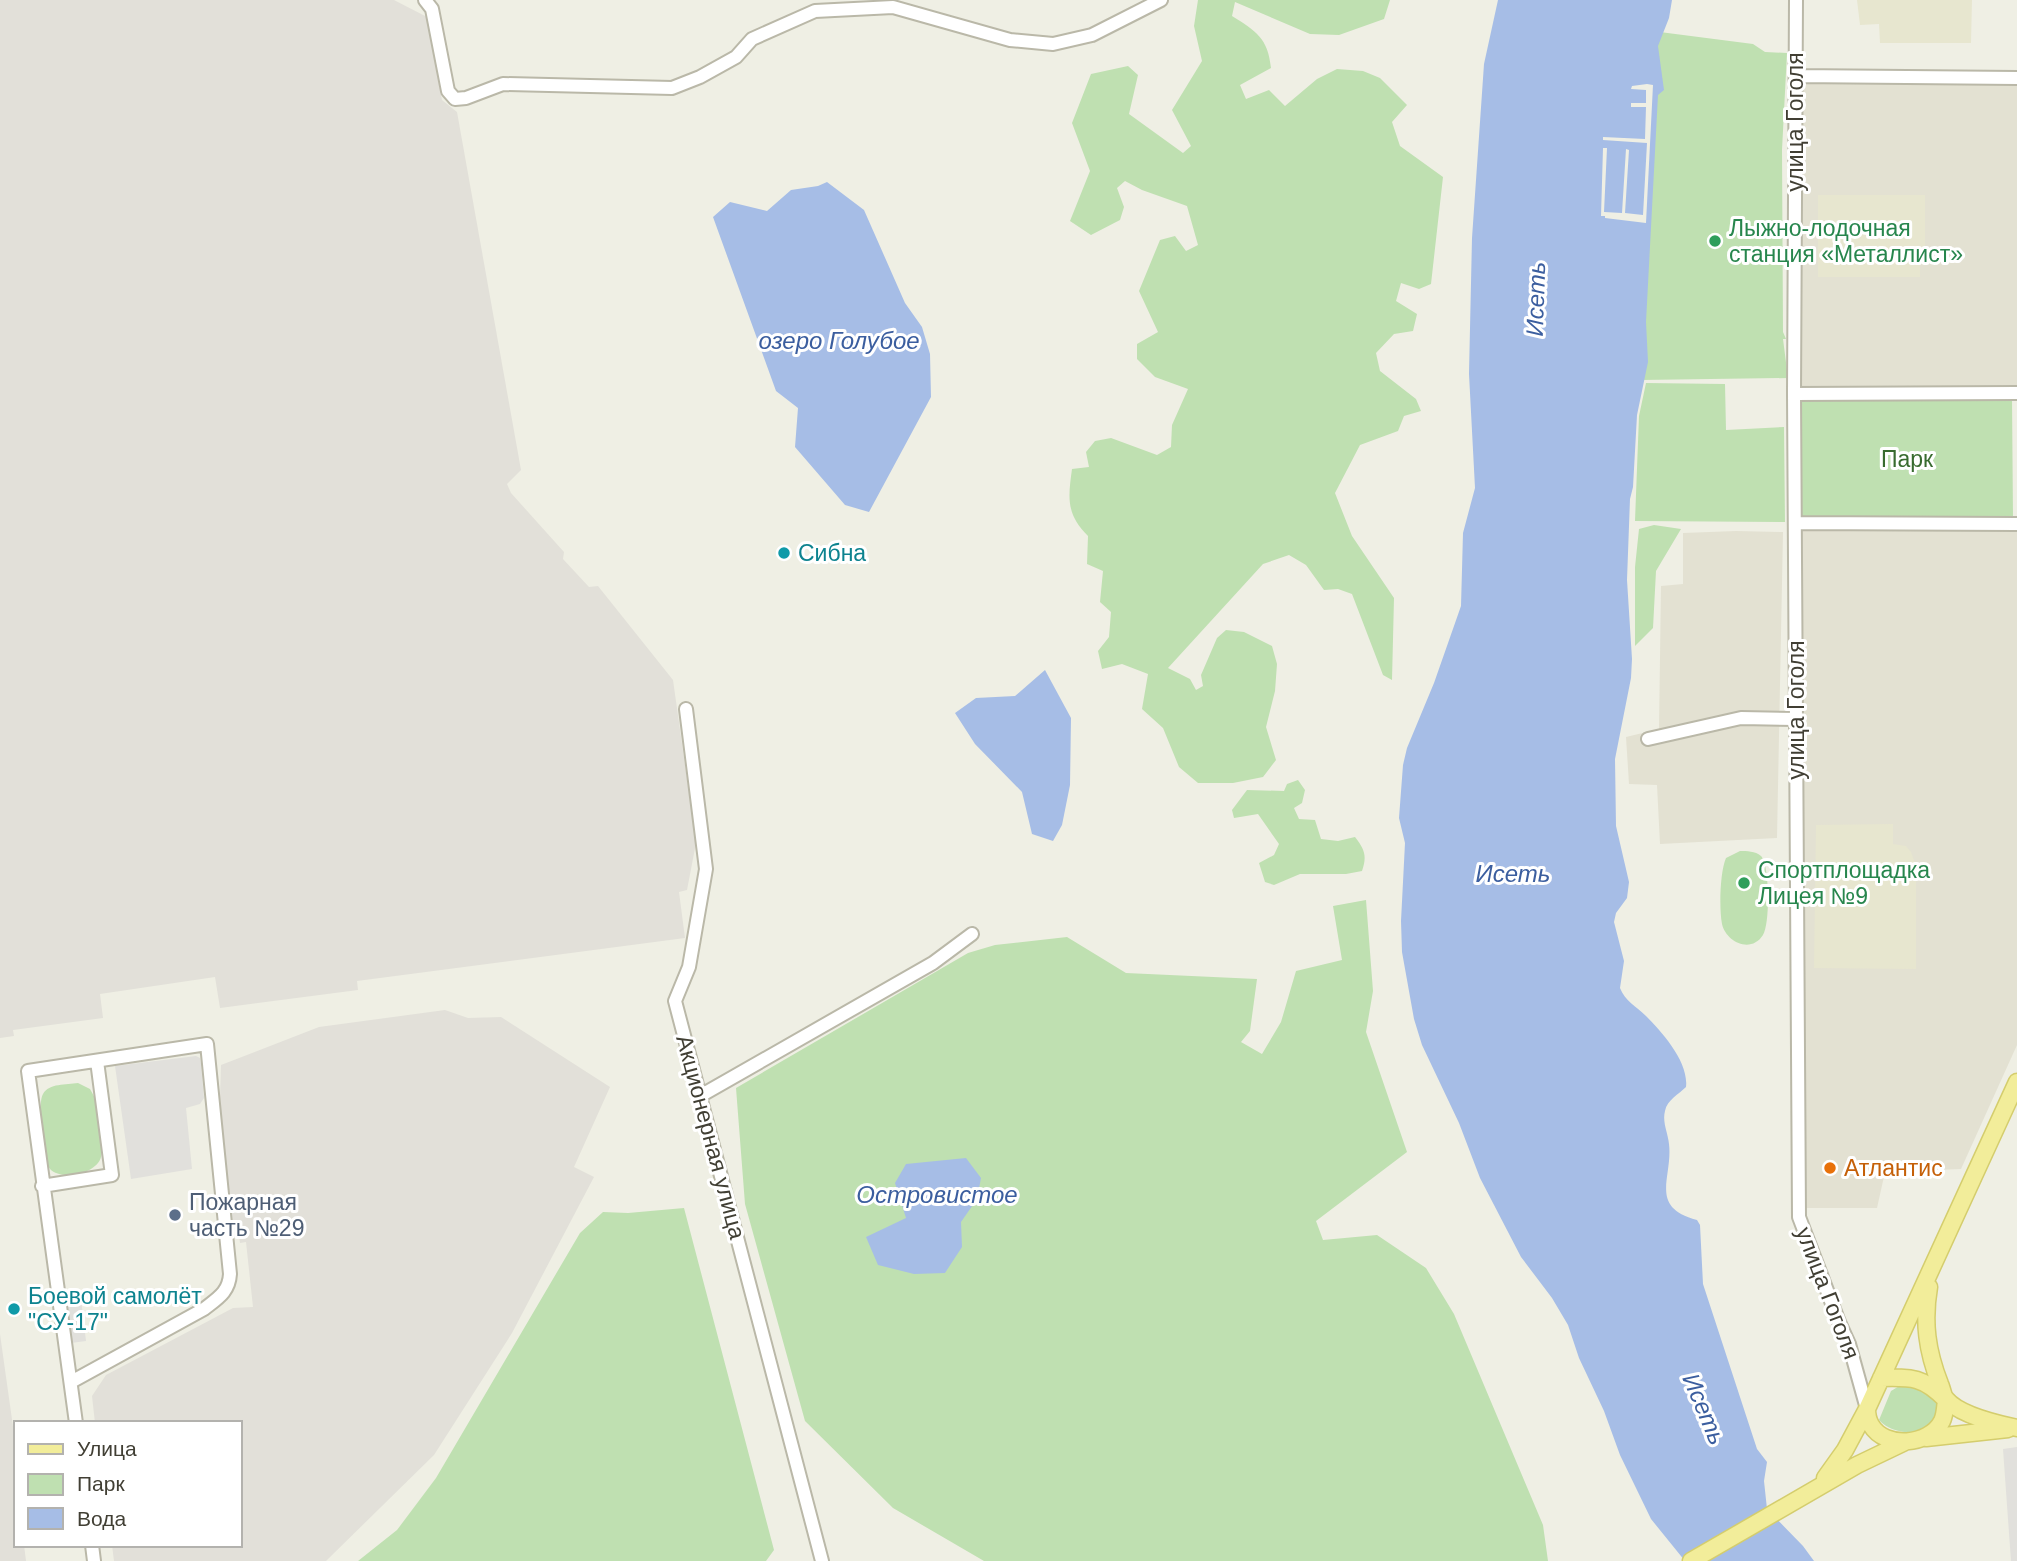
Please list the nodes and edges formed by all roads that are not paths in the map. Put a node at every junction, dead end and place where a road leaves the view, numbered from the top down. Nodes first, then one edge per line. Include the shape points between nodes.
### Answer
1 (425, 0) edge
2 (1161, 0) edge
3 (1796, 0) edge
4 (1796, 76) junction
5 (2017, 79) edge
6 (2017, 393) edge
7 (1794, 394) junction
8 (1795, 523) junction
9 (2017, 524) edge
10 (686, 709) dead end
11 (1796, 719) junction
12 (1648, 739) dead end
13 (972, 934) dead end
14 (97, 1061) junction
15 (2017, 1082) edge
16 (700, 1096) junction
17 (42, 1186) junction
18 (1934, 1265) junction
19 (1849, 1344) junction
20 (1881, 1378) junction
21 (71, 1382) junction
22 (1946, 1399) junction
23 (1867, 1409) junction
24 (76, 1421) edge
25 (2017, 1428) edge
26 (1914, 1440) junction
27 (1796, 1501) junction
28 (822, 1561) edge
29 (1691, 1561) edge

1 - 2 street via 432,9 448,91 455,99 503,84 672,88 736,57 752,39 815,12 893,7 1010,40 1053,44 1092,35
3 - 4 street, улица Гоголя
4 - 5 street
4 - 7 street, улица Гоголя
6 - 7 street
7 - 8 street, улица Гоголя
8 - 9 street
8 - 11 street, улица Гоголя
10 - 16 street, Акционерная улица via 706,869 689,967 675,1002
11 - 12 street via 1741,718
11 - 19 street, улица Гоголя via 1799,1217
13 - 16 street via 933,963
14 - 17 street via 28,1071
14 - 17 street via 112,1175
14 - 21 street via 206,1044 230,1273 223,1294 204,1309
15 - 18 main road
16 - 28 street, Акционерная улица
17 - 21 street
18 - 20 main road
18 - 22 main road via 1926,1337
19 - 20 street via 1867,1372
19 - 23 street, улица Гоголя
20 - 22 main road via 1924,1381
20 - 23 main road
21 - 24 street
22 - 25 main road via 1974,1415
22 - 26 main road via 1939,1426
23 - 26 main road via 1871,1426 1880,1435
23 - 27 main road via 1838,1461 1820,1483
25 - 26 main road
26 - 27 main road via 1875,1455
27 - 29 main road

